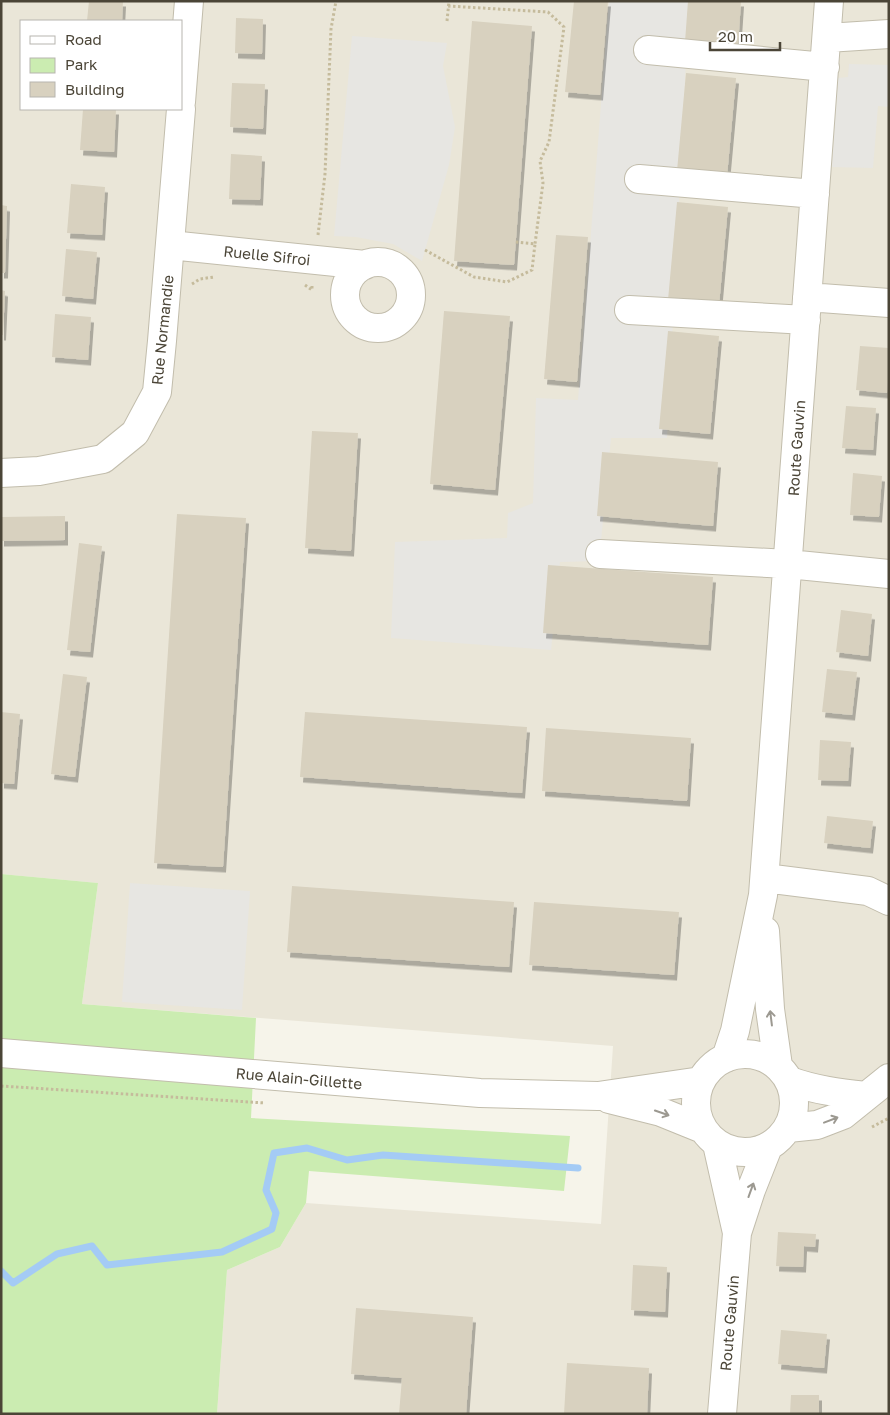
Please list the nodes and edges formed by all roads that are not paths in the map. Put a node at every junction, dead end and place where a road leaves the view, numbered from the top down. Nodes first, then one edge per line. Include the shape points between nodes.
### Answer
1 (189, 1) edge
2 (829, 1) edge
3 (889, 34) edge
4 (827, 38) junction
5 (648, 50) dead end
6 (825, 67) junction
7 (182, 89) edge
8 (181, 110) edge
9 (639, 179) dead end
10 (815, 194) junction
11 (170, 245) junction
12 (365, 265) dead end
13 (889, 303) edge
14 (807, 309) junction
15 (629, 310) dead end
16 (1, 473) edge
17 (600, 554) dead end
18 (788, 564) junction
19 (889, 574) edge
20 (764, 887) junction
21 (889, 900) edge
22 (1, 1053) edge
23 (726, 1058) junction
24 (784, 1073) junction
25 (889, 1078) edge
26 (701, 1081) junction
27 (598, 1096) junction
28 (866, 1096) junction
29 (788, 1128) junction
30 (710, 1137) junction
31 (768, 1147) junction
32 (737, 1233) junction
33 (722, 1414) edge

1 - 7 street
2 - 4 street, Route Gauvin
3 - 4 street
4 - 6 street, Route Gauvin
5 - 6 street
6 - 10 street, Route Gauvin
8 - 11 street, Rue Normandie
9 - 10 street
10 - 14 street, Route Gauvin
11 - 12 street, Ruelle Sifroi
11 - 16 street, Rue Normandie via 157,392 135,433 103,459 39,471
13 - 14 street
14 - 15 street
14 - 18 street, Route Gauvin
17 - 18 street
18 - 19 street
18 - 20 street, Route Gauvin
20 - 21 street via 868,891
20 - 23 street, Route Gauvin via 735,1031
24 -> 20 street, Route Gauvin via 770,1010
22 - 27 street, Rue Alain-Gillette via 480,1093
23 - 24 street via 753,1054 766,1058
23 - 26 street via 712,1067
24 - 28 street via 811,1088
24 - 29 street via 794,1097 794,1113
25 - 28 street
26 - 27 street, Rue Alain-Gillette
26 - 30 street via 696,1097 697,1114
27 -> 30 street, Rue Alain-Gillette via 661,1112
29 -> 28 street via 817,1126 843,1115
29 - 31 street
30 - 31 street via 729,1150 742,1153
30 - 32 street, Route Gauvin
32 -> 31 street, Route Gauvin
32 - 33 street, Route Gauvin

